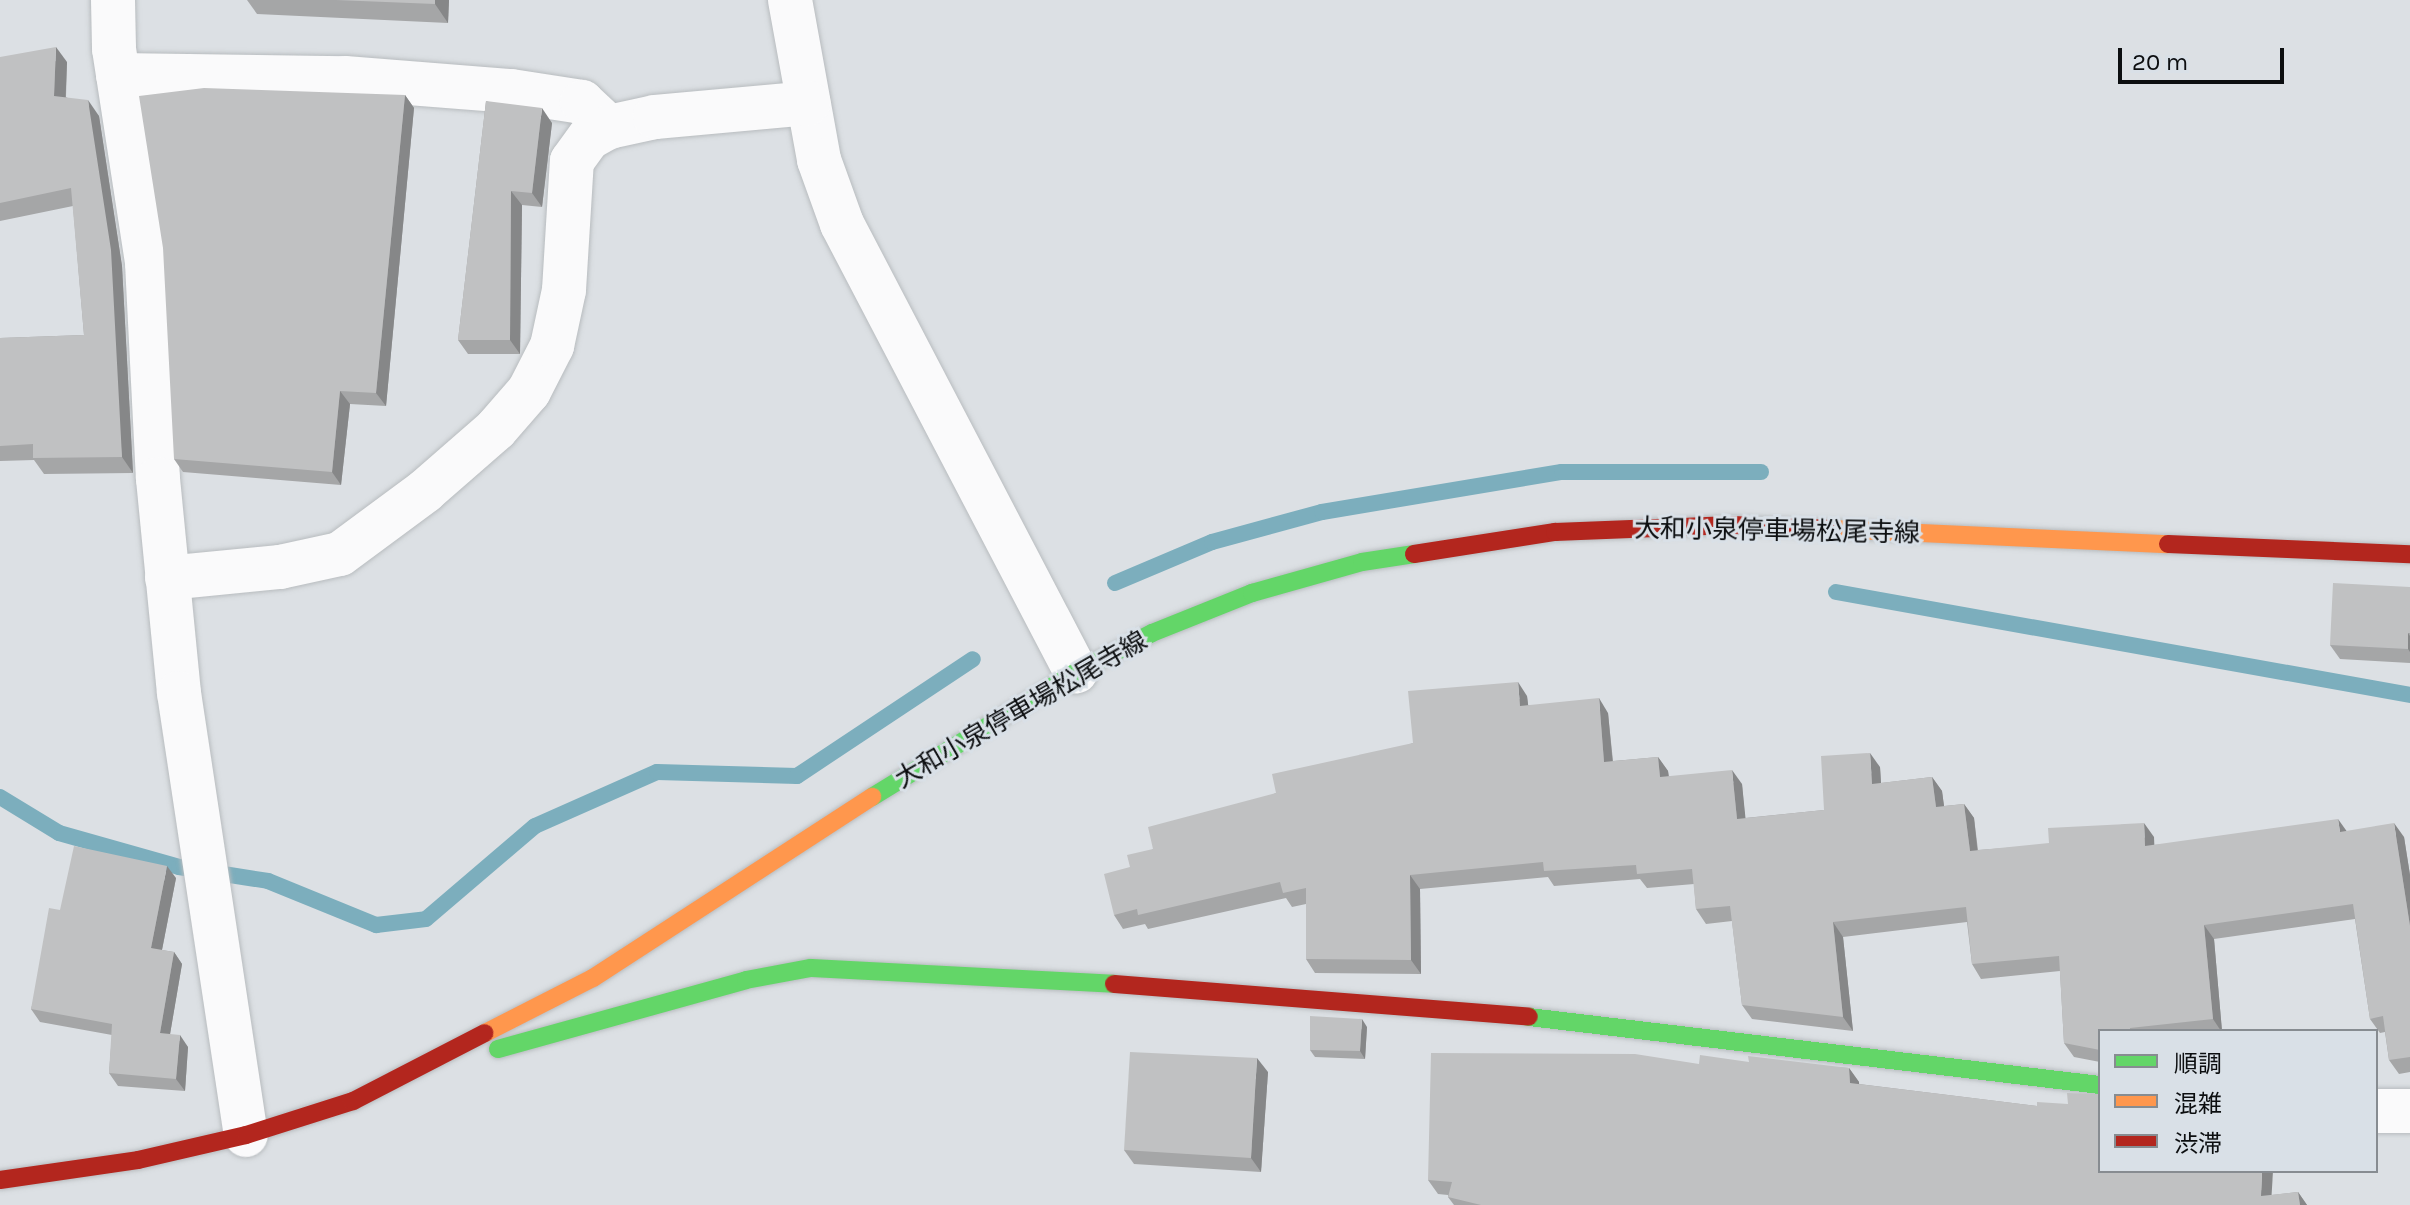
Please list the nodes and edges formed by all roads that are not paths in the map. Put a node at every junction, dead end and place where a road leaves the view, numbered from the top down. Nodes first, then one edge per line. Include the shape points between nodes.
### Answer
1 (113, 0) edge
2 (790, 0) edge
3 (118, 75) junction
4 (808, 103) junction
5 (609, 127) junction
6 (2410, 554) edge
7 (167, 578) junction
8 (1076, 672) junction
9 (418, 1072) junction
10 (2098, 1085) edge
11 (2378, 1111) edge
12 (2410, 1111) edge
13 (246, 1135) junction
14 (11, 1188) edge

1 - 3 street
2 - 4 street
3 - 5 street via 345,78 511,91 582,102
3 - 7 street via 147,263
4 - 5 street via 655,117
4 - 8 street via 819,160 842,224
5 - 7 street via 589,138 572,161 564,290 552,346 529,391 496,429 340,554 280,567
6 - 8 main road, 大和小泉停車場松尾寺線 via 1732,525 1555,532 1362,562 1252,593 1152,633
7 - 13 street
8 - 9 main road, 大和小泉停車場松尾寺線 via 961,740 645,947
9 - 10 main road via 746,980 811,968 1433,1006
9 - 13 main road, 大和小泉停車場松尾寺線 via 325,1112
11 - 12 street
13 - 14 main road, 大和小泉停車場松尾寺線

